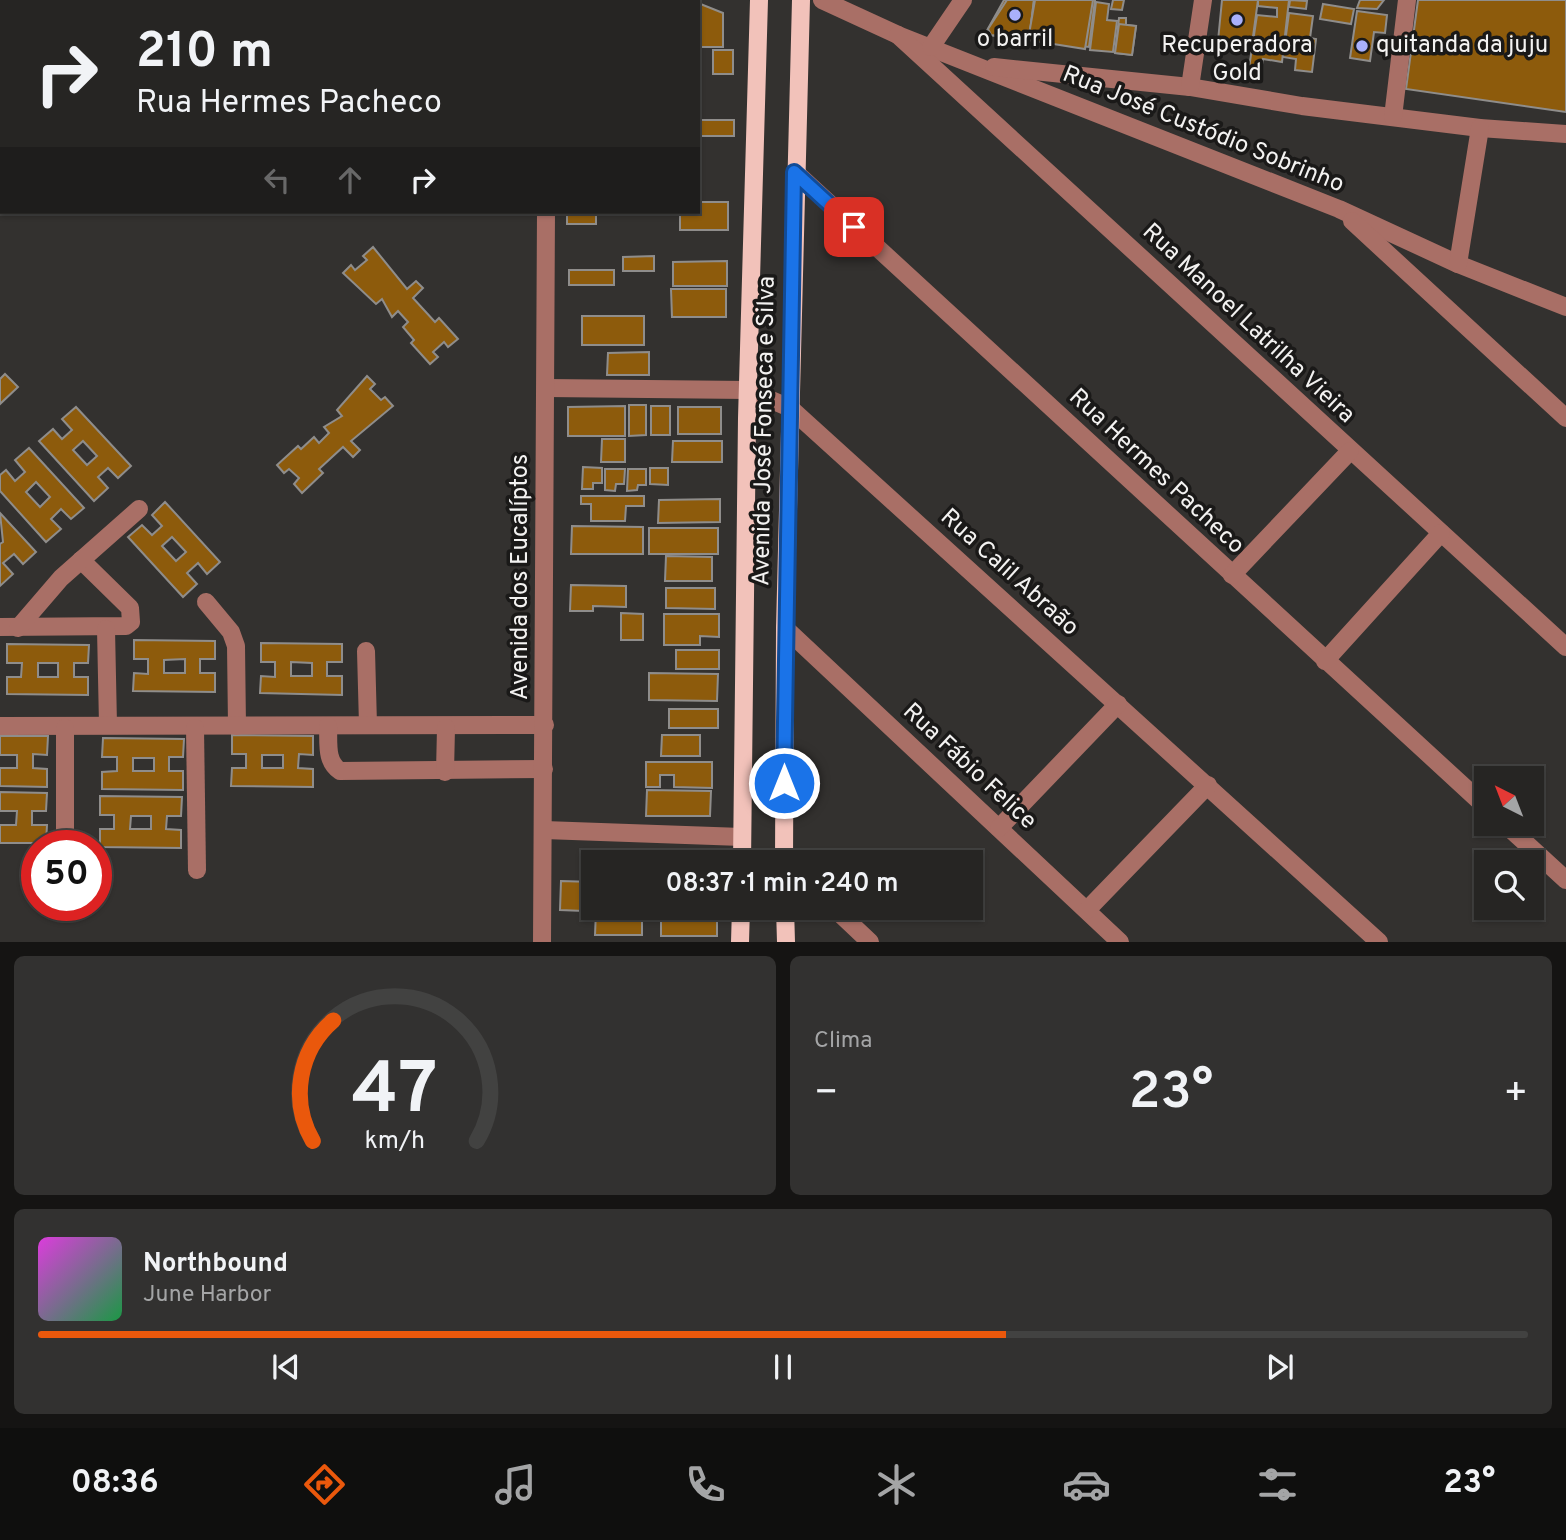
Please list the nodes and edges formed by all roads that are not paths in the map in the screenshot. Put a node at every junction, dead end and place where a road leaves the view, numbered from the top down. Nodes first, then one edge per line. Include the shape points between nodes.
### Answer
1 (759, 0) edge
2 (801, 0) edge
3 (822, 0) edge
4 (963, 0) edge
5 (1203, 0) edge
6 (1407, 0) edge
7 (898, 34) junction
8 (931, 47) junction
9 (973, 65) junction
10 (1190, 87) junction
11 (1393, 117) junction
12 (1480, 128) junction
13 (1566, 134) edge
14 (794, 172) junction
15 (1339, 209) junction
16 (547, 214) edge
17 (1458, 264) junction
18 (1566, 307) edge
19 (546, 388) junction
20 (748, 390) junction
21 (790, 408) junction
22 (1563, 410) edge
23 (1350, 452) junction
24 (139, 509) dead end
25 (1441, 533) junction
26 (81, 560) junction
27 (1232, 575) junction
28 (206, 602) dead end
29 (0, 628) edge
30 (19, 628) junction
31 (785, 628) junction
32 (106, 629) junction
33 (1566, 647) edge
34 (366, 651) dead end
35 (1325, 661) junction
36 (1118, 704) junction
37 (368, 725) junction
38 (545, 725) junction
39 (0, 726) edge
40 (108, 726) junction
41 (236, 726) junction
42 (328, 726) junction
43 (65, 728) junction
44 (195, 728) junction
45 (446, 728) junction
46 (544, 769) junction
47 (445, 772) junction
48 (1208, 785) junction
49 (1474, 796) edge
50 (999, 828) junction
51 (65, 830) edge
52 (544, 830) junction
53 (1518, 836) edge
54 (742, 837) junction
55 (742, 850) edge
56 (784, 850) edge
57 (197, 870) dead end
58 (1566, 880) edge
59 (1087, 910) junction
60 (741, 920) edge
61 (785, 920) edge
62 (847, 920) edge
63 (542, 942) edge
64 (740, 942) edge
65 (786, 942) edge
66 (870, 942) edge
67 (1120, 942) edge
68 (1379, 942) edge

1 - 20 main road, Avenida José Fonseca e Silva
2 - 14 main road, Avenida José Fonseca e Silva
3 - 7 street, Rua José Custódio Sobrinho
4 - 8 street
5 - 10 street
6 - 11 street
7 - 8 street, Rua José Custódio Sobrinho
7 - 23 street, Rua Manoel Latrilha Vieira
8 - 9 street, Rua José Custódio Sobrinho
9 - 10 street
9 - 15 street, Rua José Custódio Sobrinho
10 - 11 street
11 - 12 street
12 - 13 street
12 - 17 street
14 - 21 main road, Avenida José Fonseca e Silva
14 - 27 street, Rua Hermes Pacheco
15 - 17 street, Rua José Custódio Sobrinho
15 - 22 street
16 - 19 street, Avenida dos Eucalíptos
17 - 18 street, Rua José Custódio Sobrinho
19 - 20 street, Rua Calil Abraão
19 - 38 street, Avenida dos Eucalíptos
20 - 21 street, Rua Calil Abraão
20 - 54 main road, Avenida José Fonseca e Silva
21 - 31 main road, Avenida José Fonseca e Silva
21 - 36 street, Rua Calil Abraão
23 - 25 street, Rua Manoel Latrilha Vieira
23 - 27 street
24 - 26 street
25 - 33 street, Rua Manoel Latrilha Vieira
25 - 35 street
26 - 30 street
26 - 32 street via 130,608 131,622
27 - 35 street, Rua Hermes Pacheco
28 - 41 street via 232,632 236,646
29 - 30 street
30 - 32 street
31 - 50 street, Rua Fábio Felice
31 - 56 main road, Avenida José Fonseca e Silva
32 - 40 street
34 - 37 street
35 - 49 street, Rua Hermes Pacheco
36 - 48 street, Rua Calil Abraão
36 - 50 street
37 - 42 street
37 - 45 street
38 - 45 street
38 - 46 street, Avenida dos Eucalíptos
39 - 43 street
40 - 43 street
40 - 44 street
41 - 42 street
41 - 44 street
42 - 47 street via 329,758 340,771
43 - 51 street
44 - 57 street
45 - 47 street
46 - 47 street
46 - 52 street, Avenida dos Eucalíptos
48 - 59 street
48 - 68 street, Rua Calil Abraão
50 - 59 street, Rua Fábio Felice
52 - 54 street
52 - 63 street, Avenida dos Eucalíptos
53 - 58 street
54 - 55 main road, Avenida José Fonseca e Silva
59 - 67 street, Rua Fábio Felice
60 - 64 main road
61 - 65 main road
62 - 66 street

